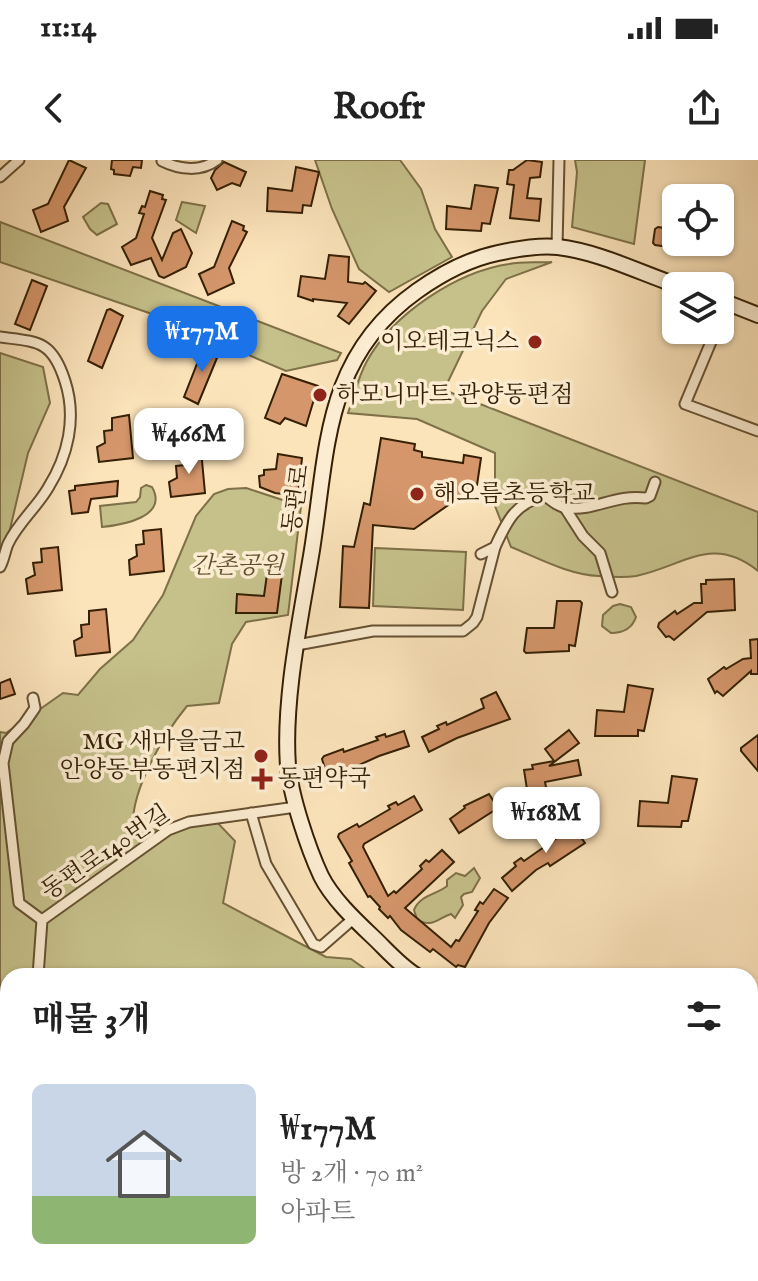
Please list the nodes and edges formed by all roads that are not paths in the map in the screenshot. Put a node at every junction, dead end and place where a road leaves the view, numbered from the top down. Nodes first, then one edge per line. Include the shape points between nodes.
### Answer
1 (19, 160) edge
2 (217, 160) edge
3 (559, 160) edge
4 (162, 161) edge
5 (0, 177) edge
6 (557, 247) junction
7 (662, 280) edge
8 (734, 305) edge
9 (758, 315) edge
10 (0, 337) edge
11 (710, 344) edge
12 (758, 431) edge
13 (655, 482) dead end
14 (565, 508) junction
15 (495, 547) junction
16 (481, 554) dead end
17 (0, 567) edge
18 (612, 592) dead end
19 (297, 645) junction
20 (33, 698) dead end
21 (4, 738) edge
22 (296, 807) junction
23 (251, 813) junction
24 (353, 919) junction
25 (42, 920) junction
26 (39, 968) edge
27 (408, 968) edge

1 - 5 street
2 - 4 street via 192,169
3 - 6 street
6 - 7 street, 동편로
6 - 19 street, 동편로 via 497,253 454,269 395,307 359,349 341,386 327,451
8 - 9 street
10 - 17 street via 43,344 49,350 60,367 71,416 69,443 49,488 8,543
11 - 12 street via 685,404
13 - 14 street via 646,498 620,497
14 - 15 street via 545,496 518,507
14 - 18 street via 600,553
15 - 16 street
15 - 19 street via 477,617 463,631 373,631
19 - 22 street, 동편로 via 288,737
20 - 21 street via 35,708 24,724
21 - 25 street via 19,903
22 - 23 street, 동편로140번길
22 - 24 street, 동편로 via 322,878
23 - 24 street via 266,864 313,944 321,947
23 - 25 street, 동편로140번길 via 168,830
24 - 27 street, 동편로
25 - 26 street, 동편로140번길

